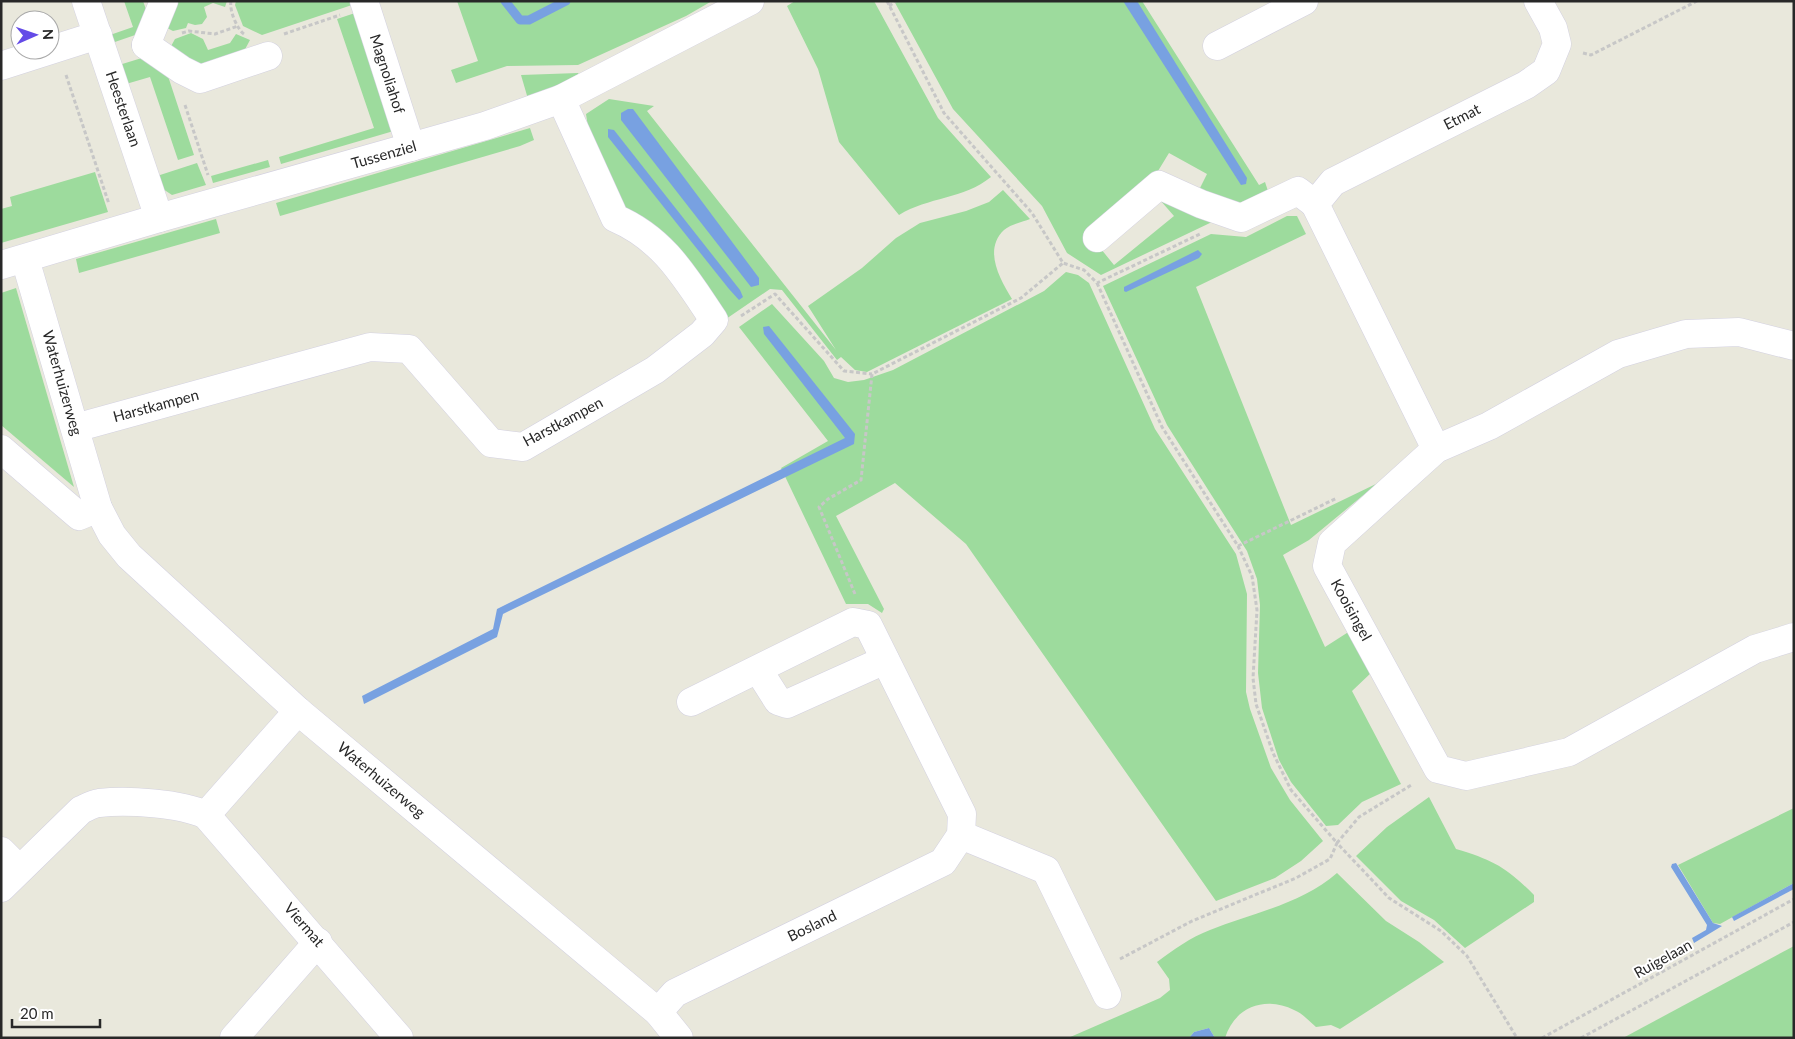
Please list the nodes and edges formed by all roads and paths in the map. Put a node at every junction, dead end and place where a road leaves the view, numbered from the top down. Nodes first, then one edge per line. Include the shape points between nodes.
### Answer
1 (86, 1) edge
2 (164, 1) edge
3 (750, 1) edge
4 (887, 1) edge
5 (896, 1) edge
6 (1304, 1) edge
7 (1538, 1) edge
8 (1697, 1) edge
9 (364, 4) edge
10 (889, 6) junction
11 (238, 26) dead end
12 (1557, 44) junction
13 (146, 45) junction
14 (274, 46) joint
15 (1217, 46) dead end
16 (102, 47) junction
17 (60, 48) edge
18 (60, 57) edge
19 (20, 60) edge
20 (172, 63) junction
21 (1, 66) edge
22 (561, 100) junction
23 (411, 147) junction
24 (216, 202) junction
25 (1315, 204) junction
26 (1224, 212) junction
27 (159, 218) junction
28 (118, 230) junction
29 (1097, 238) dead end
30 (13, 262) edge
31 (1063, 263) junction
32 (1097, 283) junction
33 (714, 320) junction
34 (1794, 346) edge
35 (872, 374) junction
36 (75, 428) junction
37 (1, 449) edge
38 (1436, 449) junction
39 (98, 508) junction
40 (854, 622) junction
41 (1794, 637) edge
42 (885, 660) junction
43 (758, 670) junction
44 (691, 702) dead end
45 (298, 711) junction
46 (1438, 769) junction
47 (206, 815) junction
48 (961, 835) junction
49 (1337, 843) junction
50 (7, 869) edge
51 (1794, 899) edge
52 (1794, 922) edge
53 (318, 942) junction
54 (1094, 971) junction
55 (1107, 995) dead end
56 (658, 1012) junction
57 (234, 1038) edge
58 (399, 1038) edge
59 (679, 1038) edge
60 (1517, 1038) edge
61 (1542, 1038) edge
62 (1581, 1038) edge

1 - 16 street, Heesterlaan
2 - 13 street
3 - 22 street, Tussenziel
4 - 10 path
5 - 10 path
6 - 15 street
7 - 12 street via 1553,28
8 - 12 path via 1591,55
9 - 14 path
9 - 23 street, Magnoliahof
10 - 31 path via 944,113 1032,213
11 - 13 path via 215,34 188,31
12 - 25 street, Etmat via 1546,72 1334,182
13 - 16 street
13 - 20 street
14 - 20 street via 200,79
16 - 17 street
16 - 27 street, Heesterlaan
18 - 28 path
19 - 21 street
20 - 24 path
22 - 23 street, Tussenziel
22 - 33 street via 615,218 636,227 653,240 672,260
23 - 24 street, Tussenziel
24 - 27 street, Tussenziel
25 - 26 street via 1298,191 1240,218
25 - 38 street
26 - 29 street via 1159,185
26 - 32 path via 1210,229
27 - 28 street, Tussenziel
28 - 30 street, Tussenziel
30 - 36 street, Waterhuizerweg
31 - 32 path via 1084,270
31 - 35 path via 1021,298
32 - 49 path via 1162,426 1238,546 1252,576 1257,610 1253,678 1256,704 1273,753 1291,790
33 - 35 path via 729,324 775,294 844,371
33 - 36 street, Harstkampen via 702,334 655,370 523,446 491,443 408,349 370,347
34 - 38 street, Kooisingel via 1739,332 1686,334 1618,354 1489,426
35 - 40 path via 861,480 819,507 855,595
36 - 39 street, Waterhuizerweg
37 - 39 street via 79,516
38 - 46 street, Kooisingel via 1332,543 1327,566
39 - 45 street, Waterhuizerweg via 112,535 129,556
40 - 42 street via 868,625
40 - 43 street
41 - 46 street via 1755,649 1569,752 1466,776
42 - 43 street via 787,704 778,701
42 - 48 street via 962,814
43 - 44 street
45 - 47 street
45 - 56 street, Waterhuizerweg
46 - 49 path via 1359,817
47 - 50 street via 194,809 168,806 96,803 81,810
47 - 53 street, Viermat
48 - 54 street via 1046,870
48 - 56 street, Bosland via 943,862 675,993
49 - 54 path via 1330,859 1296,878 1192,921
49 - 60 path via 1389,898 1441,931 1467,956
51 - 61 path, Ruigelaan
52 - 62 path, Ruigelaan
53 - 57 street
53 - 58 street, Viermat
54 - 55 street
56 - 59 street, Waterhuizerweg

